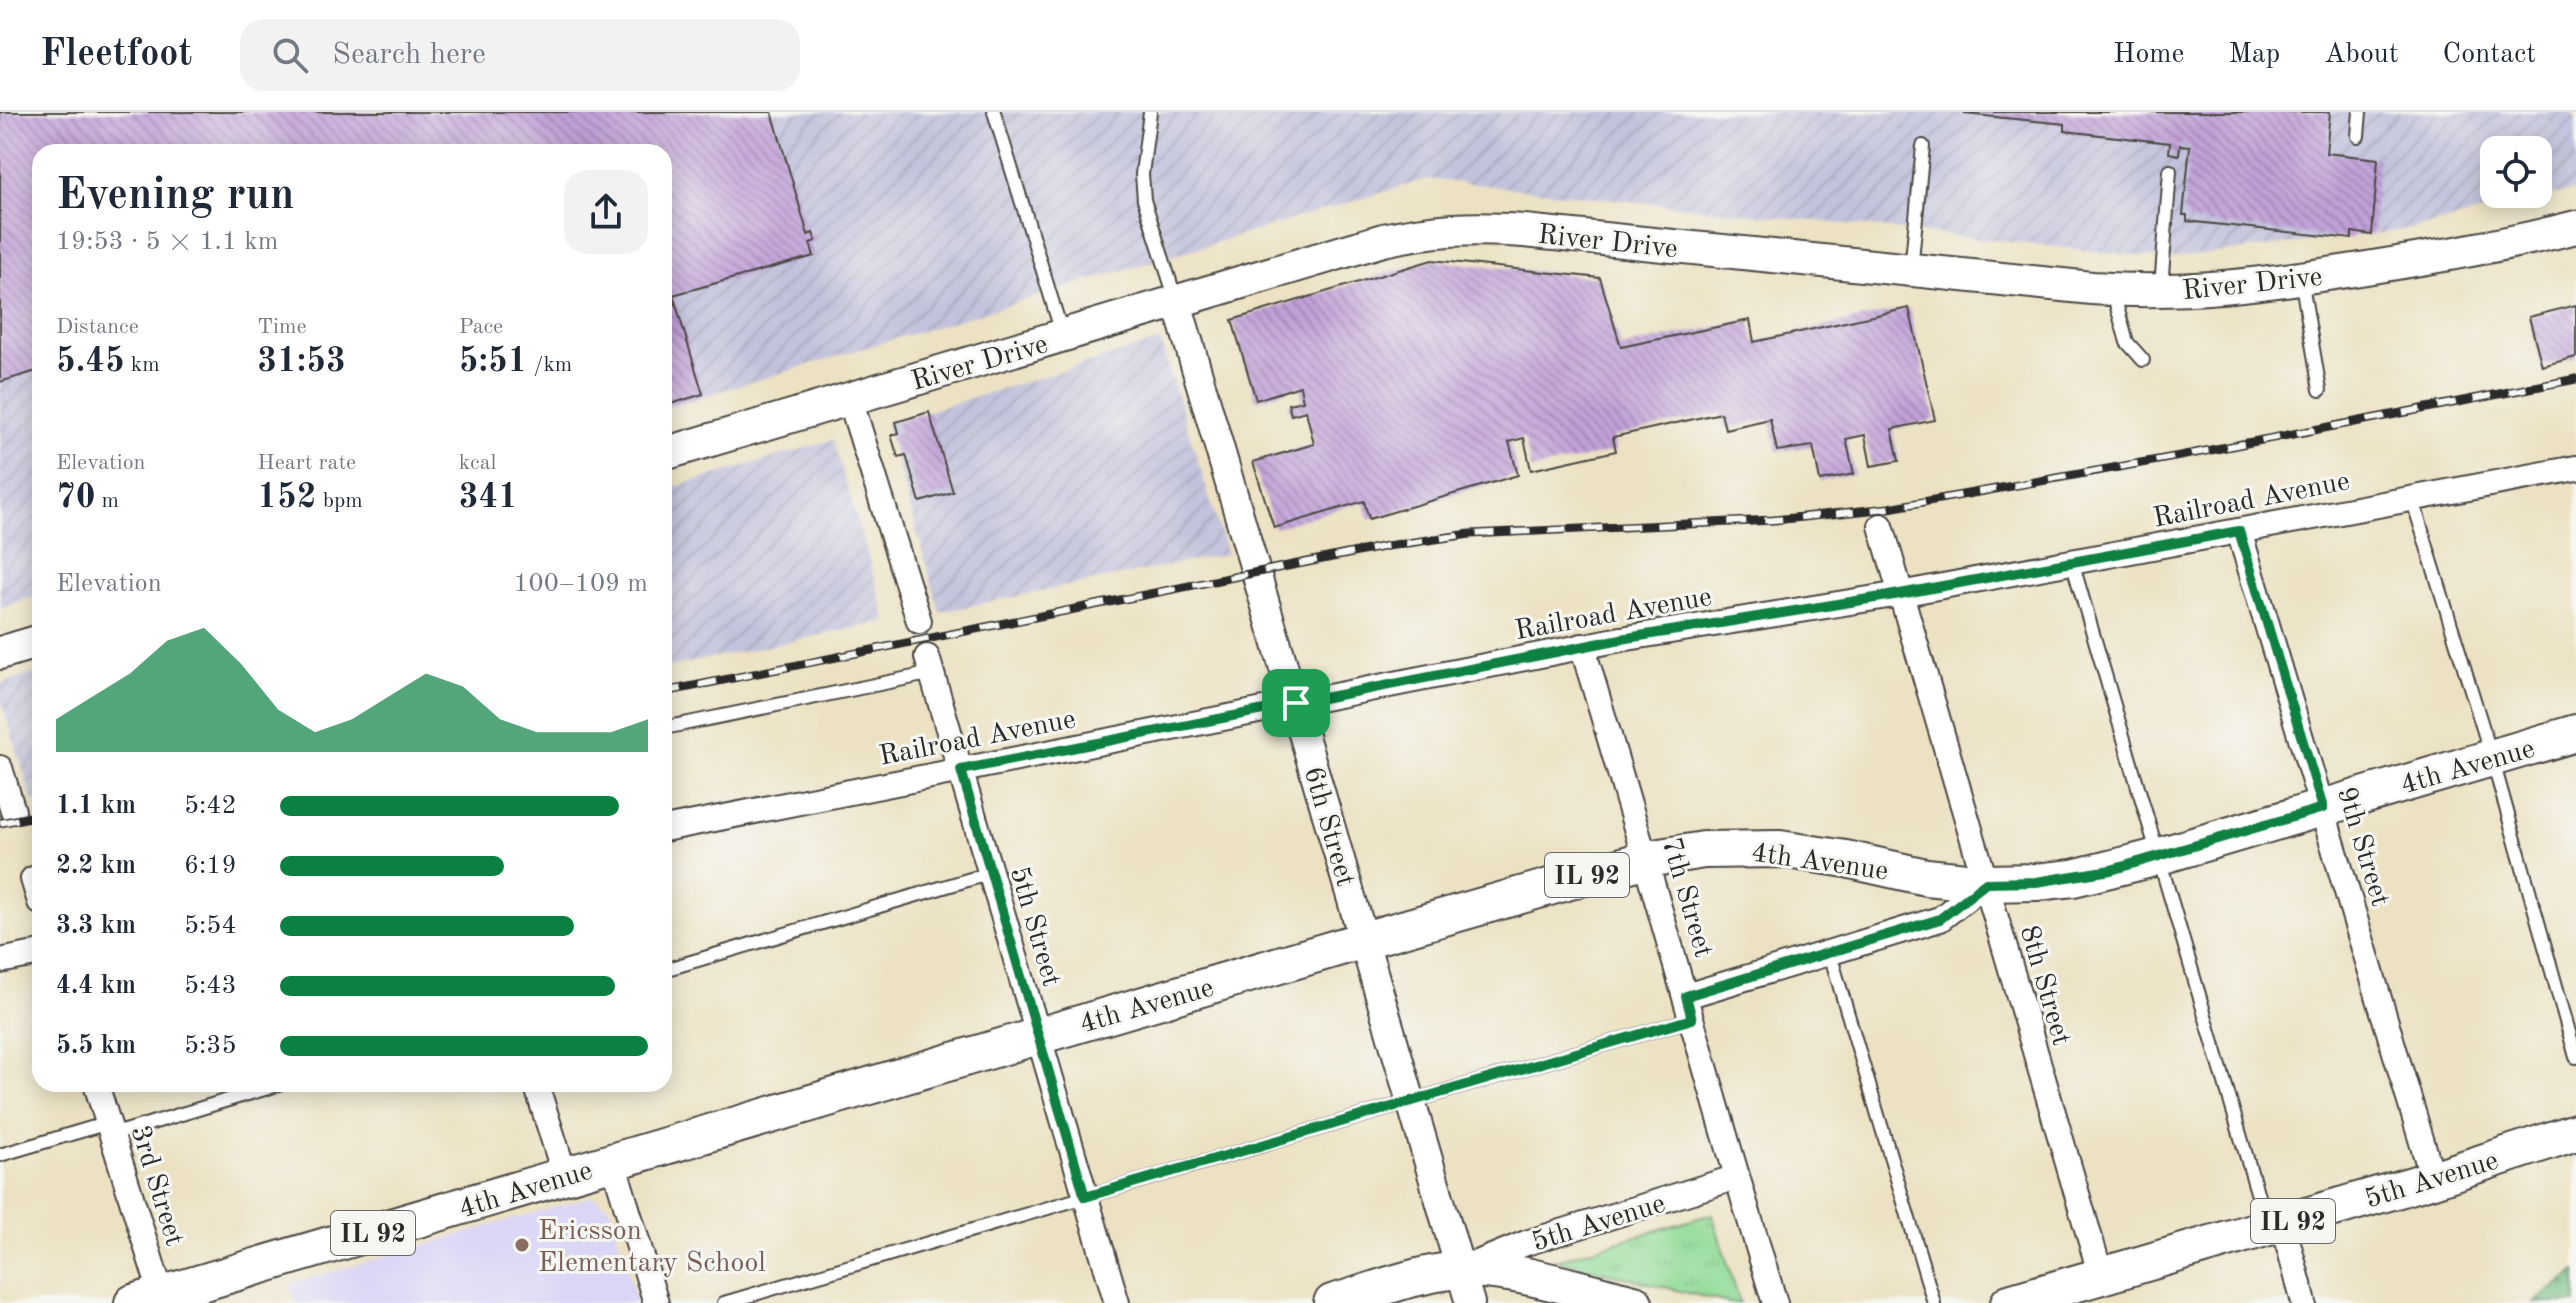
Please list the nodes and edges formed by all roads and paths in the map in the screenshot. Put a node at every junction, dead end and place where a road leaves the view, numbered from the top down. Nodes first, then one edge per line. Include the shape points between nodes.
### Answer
1 (994, 112) edge
2 (1150, 112) edge
3 (2360, 112) edge
4 (2358, 136) dead end
5 (1923, 146) dead end
6 (2170, 171) dead end
7 (2576, 227) edge
8 (1911, 270) junction
9 (2301, 278) junction
10 (2113, 290) junction
11 (2161, 292) junction
12 (1177, 303) junction
13 (1062, 336) junction
14 (2143, 360) dead end
15 (2320, 390) dead end
16 (850, 399) junction
17 (672, 452) edge
18 (2576, 468) edge
19 (2412, 498) junction
20 (1881, 526) dead end
21 (2239, 531) junction
22 (2072, 562) junction
23 (1900, 594) junction
24 (919, 621) dead end
25 (32, 643) edge
26 (1582, 646) junction
27 (0, 653) edge
28 (930, 665) joint
29 (1296, 703) junction
30 (672, 726) edge
31 (2576, 733) edge
32 (2492, 758) junction
33 (0, 768) edge
34 (961, 770) junction
35 (2323, 808) junction
36 (13, 811) dead end
37 (672, 827) edge
38 (2158, 856) junction
39 (1647, 859) junction
40 (991, 873) junction
41 (1986, 883) junction
42 (1364, 940) junction
43 (1830, 954) junction
44 (32, 955) edge
45 (0, 961) edge
46 (672, 968) edge
47 (1689, 1008) junction
48 (1039, 1036) junction
49 (2576, 1057) edge
50 (98, 1092) edge
51 (251, 1092) edge
52 (539, 1092) edge
53 (1411, 1102) junction
54 (110, 1129) junction
55 (2576, 1132) edge
56 (0, 1155) edge
57 (613, 1162) junction
58 (565, 1176) junction
59 (1737, 1177) junction
60 (2433, 1179) junction
61 (1085, 1197) junction
62 (2275, 1226) junction
63 (2101, 1276) junction
64 (1465, 1286) edge
65 (153, 1300) edge
66 (656, 1303) edge
67 (724, 1303) edge
68 (1117, 1303) edge
69 (1332, 1303) edge
70 (1634, 1303) edge
71 (1775, 1303) edge
72 (1934, 1303) edge
73 (2009, 1303) edge
74 (2304, 1303) edge

1 - 13 lane
2 - 12 lane via 1144,200
3 - 4 lane
5 - 8 lane
6 - 11 lane
7 - 9 main road, River Drive via 2503,246
8 - 10 main road, River Drive
8 - 12 main road, River Drive via 1477,228 1427,230
9 - 11 main road, River Drive
9 - 15 lane
10 - 11 main road, River Drive
10 - 14 lane via 2127,342
12 - 13 main road, River Drive
12 - 29 street, 6th Street
13 - 16 main road, River Drive
16 - 17 main road, River Drive
16 - 24 street
18 - 19 street, Railroad Avenue
19 - 21 street, Railroad Avenue
19 - 32 lane
20 - 23 street, 8th Street
21 - 22 street, Railroad Avenue
21 - 35 street, 9th Street
22 - 23 street, Railroad Avenue
22 - 38 lane
23 - 26 street, Railroad Avenue
23 - 41 street, 8th Street
25 - 27 main road
26 - 29 street, Railroad Avenue
26 - 39 street, 7th Street
28 - 30 lane
28 - 34 street, 5th Street
29 - 34 street, Railroad Avenue
29 - 42 street, 6th Street
31 - 32 main road, 4th Avenue / IL 92
32 - 35 main road, 4th Avenue / IL 92
32 - 49 lane
33 - 36 street
34 - 37 street, Railroad Avenue
34 - 40 street, 5th Street
35 - 38 main road, 4th Avenue / IL 92
35 - 60 street, 9th Street
38 - 41 main road, 4th Avenue / IL 92 via 2073,878
38 - 62 lane
39 - 41 main road, 4th Avenue / IL 92 via 1704,850 1780,849
39 - 42 main road, 4th Avenue / IL 92
39 - 47 street, 7th Street
40 - 46 lane
40 - 48 street, 5th Street
41 - 43 street via 1940,919
41 - 63 street, 8th Street
42 - 48 main road, 4th Avenue / IL 92
42 - 53 street, 6th Street
43 - 47 street
43 - 72 lane
44 - 45 street
47 - 53 lane
47 - 59 street, 7th Street
48 - 57 main road, 4th Avenue / IL 92
48 - 61 street, 5th Street
50 - 54 street, 3rd Street
51 - 54 lane
52 - 58 street
53 - 61 lane
53 - 64 street, 6th Street
54 - 56 lane
54 - 65 street, 3rd Street
55 - 60 main road, 5th Avenue / IL 92
57 - 58 main road, 4th Avenue / IL 92
57 - 66 street
58 - 65 main road, 4th Avenue / IL 92
59 - 64 street, 5th Avenue via 1526,1243
59 - 71 street, 7th Street
60 - 62 main road, 5th Avenue / IL 92
61 - 67 lane
61 - 68 street, 5th Street
62 - 63 main road, 5th Avenue / IL 92
62 - 74 street
63 - 73 main road, 5th Avenue / IL 92
64 - 69 main road, 5th Avenue via 1430,1275
64 - 70 main road, 5th Avenue via 1510,1274

